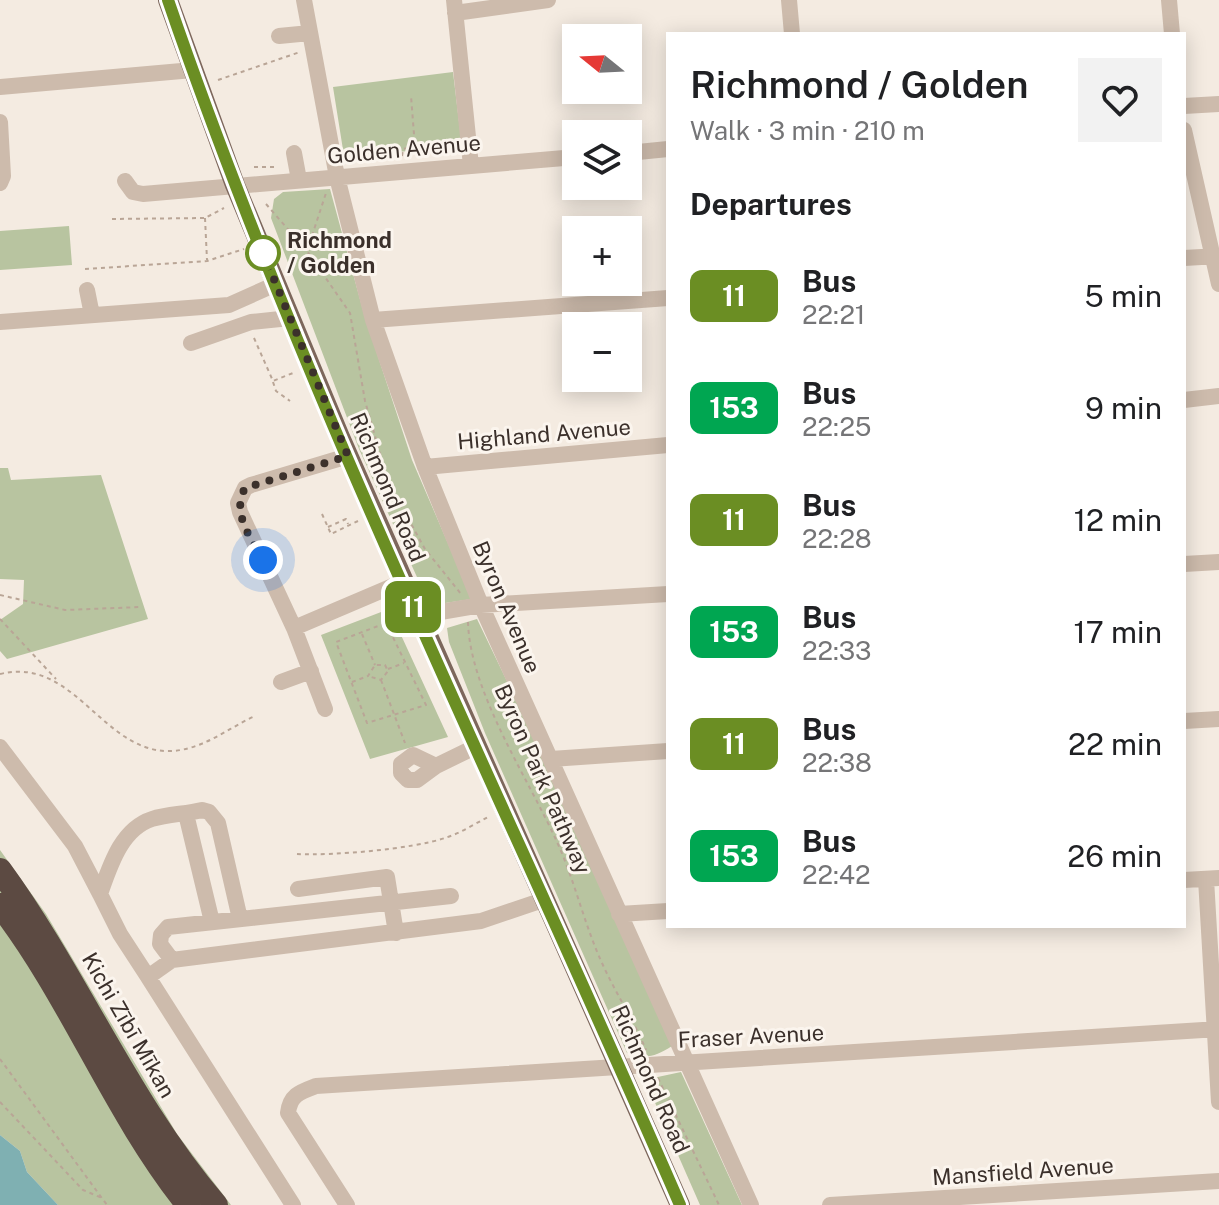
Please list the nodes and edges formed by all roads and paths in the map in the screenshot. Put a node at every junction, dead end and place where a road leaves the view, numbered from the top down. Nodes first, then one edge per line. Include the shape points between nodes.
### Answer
1 (168, 0) edge
2 (304, 0) edge
3 (548, 0) edge
4 (789, 0) edge
5 (1169, 0) edge
6 (454, 6) edge
7 (792, 32) edge
8 (1172, 32) edge
9 (279, 36) dead end
10 (312, 40) junction
11 (193, 70) junction
12 (218, 80) dead end
13 (0, 87) edge
14 (411, 96) dead end
15 (1219, 104) edge
16 (1186, 106) edge
17 (0, 122) edge
18 (1186, 138) edge
19 (666, 149) edge
20 (642, 152) edge
21 (294, 153) dead end
22 (400, 158) dead end
23 (562, 158) edge
24 (471, 166) junction
25 (299, 180) junction
26 (125, 181) dead end
27 (0, 183) edge
28 (333, 184) junction
29 (235, 185) junction
30 (266, 204) dead end
31 (229, 206) dead end
32 (205, 218) junction
33 (112, 219) dead end
34 (245, 248) dead end
35 (307, 251) junction
36 (1216, 256) edge
37 (163, 258) dead end
38 (1186, 258) edge
39 (207, 261) junction
40 (163, 264) junction
41 (85, 269) dead end
42 (276, 284) junction
43 (1219, 284) edge
44 (87, 290) dead end
45 (666, 298) edge
46 (92, 315) junction
47 (290, 318) junction
48 (373, 320) junction
49 (0, 322) edge
50 (251, 330) dead end
51 (191, 343) dead end
52 (298, 371) dead end
53 (273, 381) junction
54 (1219, 396) edge
55 (1186, 400) edge
56 (290, 401) dead end
57 (666, 445) edge
58 (348, 456) junction
59 (425, 467) junction
60 (403, 511) junction
61 (322, 514) dead end
62 (394, 515) dead end
63 (355, 523) dead end
64 (349, 525) junction
65 (328, 527) junction
66 (1219, 562) edge
67 (1186, 564) edge
68 (402, 582) junction
69 (666, 594) edge
70 (0, 595) edge
71 (474, 606) junction
72 (141, 607) dead end
73 (417, 616) junction
74 (0, 619) edge
75 (294, 628) junction
76 (361, 633) junction
77 (405, 663) junction
78 (375, 665) junction
79 (388, 669) junction
80 (311, 671) junction
81 (0, 674) edge
82 (368, 676) junction
83 (56, 680) junction
84 (381, 680) junction
85 (281, 682) dead end
86 (351, 683) junction
87 (325, 709) dead end
88 (394, 714) junction
89 (255, 716) dead end
90 (1219, 719) edge
91 (1186, 721) edge
92 (0, 747) edge
93 (475, 747) junction
94 (666, 751) edge
95 (410, 756) junction
96 (551, 759) junction
97 (436, 766) junction
98 (186, 814) junction
99 (491, 815) dead end
100 (297, 854) dead end
101 (0, 870) edge
102 (1212, 878) edge
103 (1186, 880) edge
104 (298, 889) dead end
105 (0, 893) edge
106 (100, 894) junction
107 (451, 896) dead end
108 (543, 900) junction
109 (391, 904) junction
110 (0, 905) edge
111 (666, 911) edge
112 (619, 914) junction
113 (240, 919) junction
114 (212, 922) junction
115 (396, 933) junction
116 (172, 960) junction
117 (148, 977) junction
118 (1217, 1029) edge
119 (96, 1055) junction
120 (0, 1059) edge
121 (686, 1062) junction
122 (653, 1066) junction
123 (620, 1067) junction
124 (0, 1102) edge
125 (1219, 1102) edge
126 (1219, 1181) edge
127 (104, 1199) junction
128 (107, 1205) edge
129 (188, 1205) edge
130 (216, 1205) edge
131 (293, 1205) edge
132 (347, 1205) edge
133 (680, 1205) edge
134 (719, 1205) edge
135 (751, 1205) edge
136 (830, 1205) edge

1 - 11 main road, Richmond Road
2 - 10 street, Byron Avenue
3 - 6 street
4 - 7 street
5 - 8 street
6 - 24 street
9 - 10 street
10 - 12 path
10 - 28 street, Byron Avenue
11 - 13 street
11 - 29 main road, Richmond Road
14 - 22 path via 415,147 403,149
15 - 16 street
17 - 27 street
18 - 36 street
19 - 20 street
21 - 25 street
23 - 24 street, Golden Avenue
24 - 28 street, Golden Avenue
25 - 28 street, Golden Avenue
25 - 29 street, Golden Avenue
26 - 29 street, Golden Avenue via 133,192 143,194
28 - 35 path via 322,197
28 - 48 street, Byron Avenue
29 - 42 main road, Richmond Road
30 - 35 path, Byron Park Pathway
31 - 32 path
32 - 33 path
32 - 39 path
34 - 39 path
35 - 60 path, Byron Park Pathway via 350,313 376,444
36 - 38 street
36 - 43 street
37 - 40 path
39 - 40 path
40 - 41 path
42 - 46 street via 229,305
42 - 47 main road, Richmond Road
44 - 46 street
45 - 48 street
46 - 49 street
47 - 51 street via 251,322
47 - 58 main road, Richmond Road
48 - 59 street, Byron Avenue
50 - 53 path
52 - 53 path
53 - 56 path via 276,391
54 - 55 street
57 - 59 street, Highland Avenue
58 - 68 main road, Richmond Road
58 - 75 street via 251,485 238,503
59 - 71 street, Byron Avenue
60 - 62 path
60 - 71 path, Byron Park Pathway
61 - 65 path
63 - 64 path
64 - 65 path via 346,519
64 - 65 path via 331,534
66 - 67 street
68 - 73 main road, Richmond Road
68 - 75 street
69 - 71 street
70 - 72 path via 65,610
71 - 73 street
71 - 96 street, Byron Avenue
71 - 122 path, Byron Park Pathway via 475,657 501,731 558,843 602,963
73 - 93 main road, Richmond Road
74 - 83 path
75 - 80 street
76 - 77 path via 386,623
76 - 78 path
76 - 86 path via 336,642
77 - 79 path
77 - 88 path via 426,705
78 - 79 path
78 - 82 path
79 - 84 path
80 - 85 street
80 - 87 street
81 - 83 path via 19,671
82 - 84 path
82 - 86 path
83 - 89 path via 108,728 140,746 161,750 200,745
84 - 88 path
86 - 88 path via 367,723
88 - 95 path
90 - 91 street
92 - 106 street via 75,846
93 - 97 street
93 - 108 main road, Richmond Road
94 - 96 street
95 - 97 street
95 - 97 street via 400,769 408,780 417,780
96 - 112 street, Byron Avenue
98 - 106 street via 153,819 137,828 114,855
98 - 113 street via 202,810 218,823
98 - 114 street
99 - 100 path via 445,838 409,846
101 - 130 highway, Kichi Zībī Mīkan via 53,947 169,1143
102 - 103 street
102 - 118 street
104 - 109 street via 387,877
105 - 119 street via 63,989
106 - 117 street
107 - 109 street
108 - 115 street via 481,921
108 - 123 main road, Richmond Road
109 - 113 street
109 - 115 street
110 - 119 highway, Kichi Zībī Mīkan
111 - 112 street
112 - 121 street, Byron Avenue
113 - 114 street
114 - 116 street via 168,927 160,944
115 - 116 street
116 - 117 street
117 - 131 street
118 - 121 street, Fraser Avenue
118 - 125 street
119 - 129 highway, Kichi Zībī Mīkan via 151,1153
120 - 127 path
121 - 122 street, Fraser Avenue
121 - 135 street, Byron Avenue
122 - 123 street, Fraser Avenue
122 - 134 path, Byron Park Pathway
123 - 132 street, Fraser Avenue via 316,1086 297,1094 289,1101 293,1126
123 - 133 main road, Richmond Road
124 - 127 path via 83,1190
126 - 136 street, Mansfield Avenue
127 - 128 path

